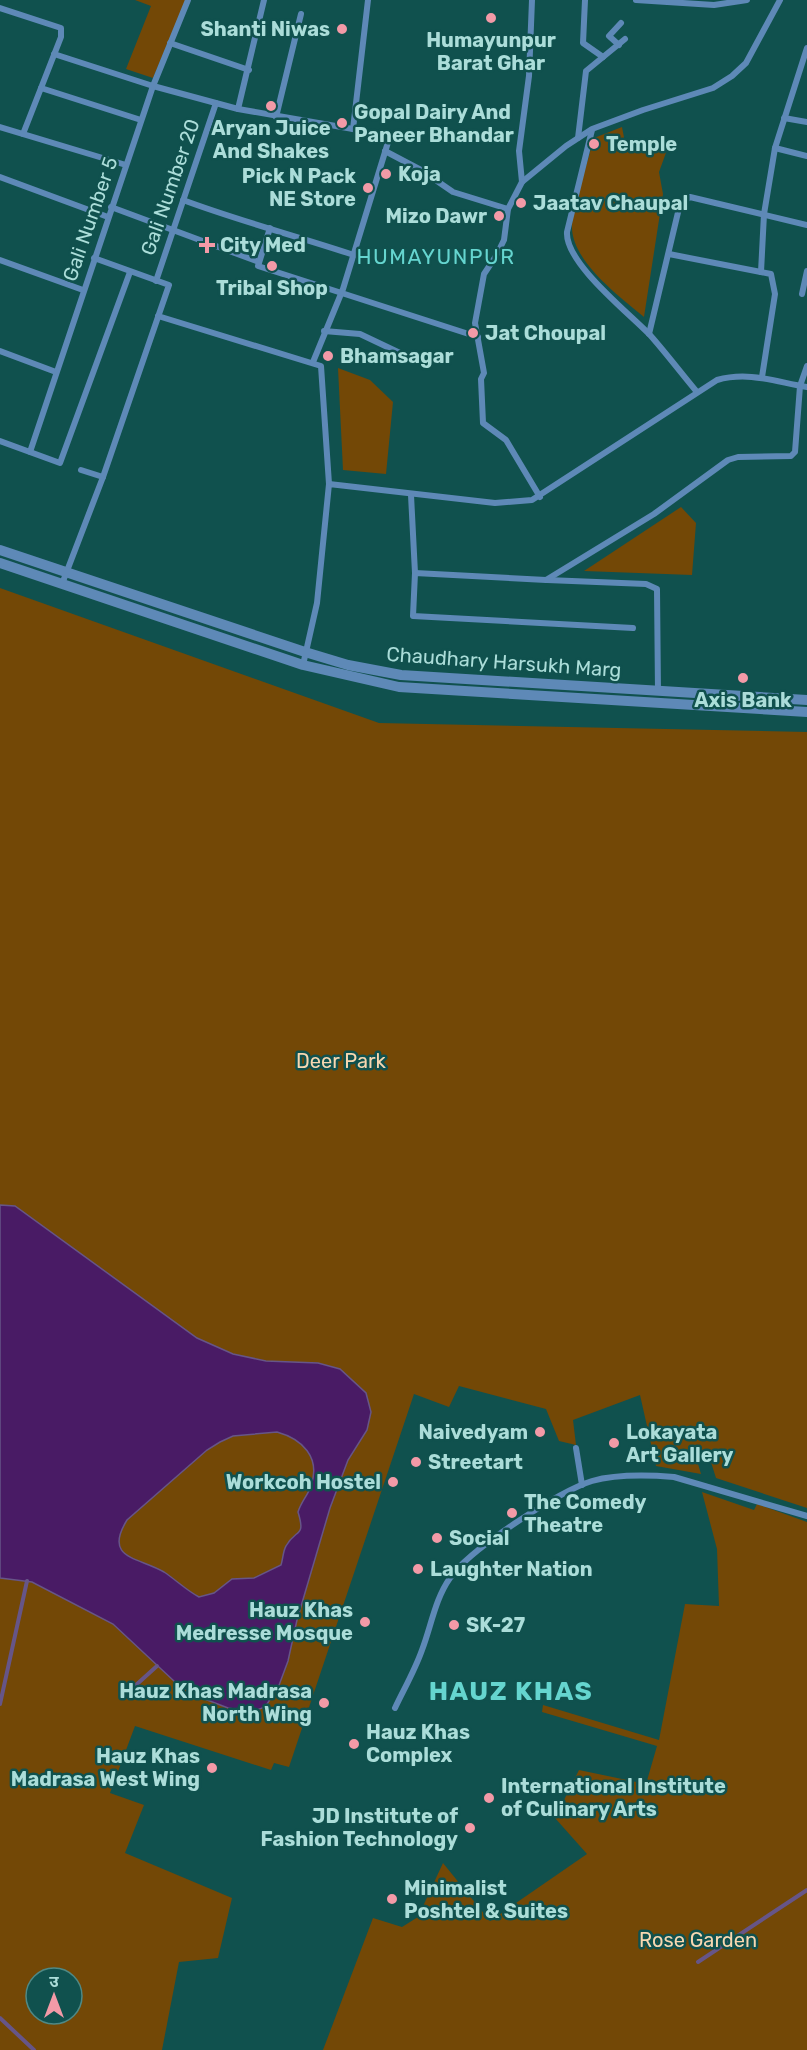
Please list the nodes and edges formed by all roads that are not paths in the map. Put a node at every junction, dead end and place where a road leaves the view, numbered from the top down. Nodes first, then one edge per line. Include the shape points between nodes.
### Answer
1 (189, 0) edge
2 (264, 0) edge
3 (368, 0) edge
4 (532, 0) edge
5 (585, 0) edge
6 (636, 0) edge
7 (747, 0) edge
8 (780, 0) edge
9 (0, 8) edge
10 (301, 14) dead end
11 (621, 23) dead end
12 (625, 39) dead end
13 (170, 43) junction
14 (619, 45) junction
15 (807, 48) edge
16 (54, 54) junction
17 (603, 57) junction
18 (249, 70) junction
19 (153, 86) junction
20 (41, 88) junction
21 (216, 103) junction
22 (238, 109) junction
23 (276, 117) junction
24 (784, 118) junction
25 (141, 120) junction
26 (807, 122) edge
27 (0, 127) edge
28 (353, 129) junction
29 (592, 129) junction
30 (23, 134) junction
31 (578, 138) junction
32 (776, 148) junction
33 (385, 151) junction
34 (807, 156) edge
35 (126, 165) junction
36 (0, 177) edge
37 (522, 182) junction
38 (183, 200) junction
39 (111, 207) junction
40 (508, 209) junction
41 (764, 214) junction
42 (108, 217) junction
43 (807, 225) edge
44 (270, 228) junction
45 (173, 230) junction
46 (669, 254) junction
47 (354, 255) junction
48 (94, 258) junction
49 (0, 260) edge
50 (259, 262) junction
51 (130, 272) junction
52 (761, 272) junction
53 (807, 272) edge
54 (156, 281) junction
55 (83, 290) junction
56 (342, 292) junction
57 (802, 294) dead end
58 (158, 316) junction
59 (324, 331) junction
60 (649, 334) junction
61 (478, 337) junction
62 (0, 351) edge
63 (400, 353) dead end
64 (313, 362) junction
65 (807, 366) edge
66 (56, 372) junction
67 (762, 377) junction
68 (804, 386) edge
69 (697, 392) junction
70 (0, 441) edge
71 (30, 452) junction
72 (81, 470) dead end
73 (103, 477) junction
74 (329, 484) junction
75 (411, 495) junction
76 (540, 497) junction
77 (0, 550) edge
78 (0, 563) edge
79 (66, 572) junction
80 (415, 573) junction
81 (546, 580) junction
82 (62, 584) junction
83 (633, 628) dead end
84 (305, 652) junction
85 (303, 665) junction
86 (658, 691) junction
87 (807, 700) edge
88 (657, 704) junction
89 (807, 712) edge
90 (576, 1448) dead end
91 (582, 1485) junction
92 (807, 1516) edge
93 (395, 1708) dead end

1 - 13 street, Gali Number 5
2 - 18 street
3 - 28 street
4 - 37 street via 529,76 519,151
5 - 17 street via 583,43
6 - 7 street via 714,5
8 - 29 street via 746,63 732,76 713,88
9 - 16 street via 58,25 61,37
10 - 23 street
11 - 14 street via 609,36
12 - 14 street
13 - 18 street
13 - 19 street, Gali Number 5
14 - 17 street
15 - 24 street
16 - 19 street
16 - 20 street
17 - 31 street via 586,71
18 - 22 street
19 - 21 street
19 - 25 street, Gali Number 5
20 - 25 street
20 - 30 street
21 - 22 street
21 - 38 street, Gali Number 20
22 - 23 street
23 - 28 street
24 - 26 street
24 - 32 street
25 - 35 street, Gali Number 5
27 - 30 street
28 - 33 street via 389,139
29 - 31 street
29 - 60 street via 567,232 568,243 601,290
30 - 35 street
31 - 37 street
32 - 34 street
32 - 41 street
33 - 40 street via 453,192
33 - 47 street
35 - 39 street, Gali Number 5
36 - 42 street
37 - 40 street
38 - 44 street
38 - 45 street, Gali Number 20
39 - 42 street, Gali Number 5
39 - 45 street
40 - 61 street via 504,240 484,274 475,323
41 - 43 street
41 - 46 street via 684,198
41 - 52 street
42 - 48 street, Gali Number 5
44 - 47 street
44 - 50 street
45 - 50 street
45 - 54 street, Gali Number 20
46 - 52 street
46 - 60 street
47 - 56 street
48 - 51 street
48 - 55 street, Gali Number 5
49 - 55 street
50 - 56 street via 258,266
51 - 54 street
51 - 71 street via 60,462
52 - 67 street via 771,274 775,294
53 - 57 street
54 - 58 street via 169,285
55 - 66 street, Gali Number 5
56 - 59 street
56 - 61 street
58 - 64 street
58 - 73 street
59 - 63 street via 360,334
59 - 64 street
60 - 69 street
61 - 76 street via 484,373 483,423 506,440
62 - 66 street
64 - 74 street via 323,370
65 - 68 street
66 - 71 street, Gali Number 5
67 - 68 street
67 - 69 street via 731,376
68 - 81 street via 793,454 728,460 654,514
69 - 76 street
70 - 71 street
72 - 73 street
73 - 79 street
74 - 75 street
74 - 84 street via 317,603
75 - 76 street via 495,503
75 - 80 street
77 - 79 street, Chaudhary Harsukh Marg
78 - 82 street, Chaudhary Harsukh Marg
79 - 82 street
79 - 84 street, Chaudhary Harsukh Marg
80 - 81 street
80 - 83 street via 413,616
81 - 86 street via 646,584 657,589
82 - 85 street, Chaudhary Harsukh Marg
84 - 85 street
84 - 86 street, Chaudhary Harsukh Marg via 401,675
85 - 88 street, Chaudhary Harsukh Marg via 399,687
86 - 87 street, Chaudhary Harsukh Marg
86 - 88 street
88 - 89 street, Chaudhary Harsukh Marg
90 - 91 street
91 - 92 street via 655,1475 674,1477
91 - 93 street via 506,1529 478,1549 451,1577

